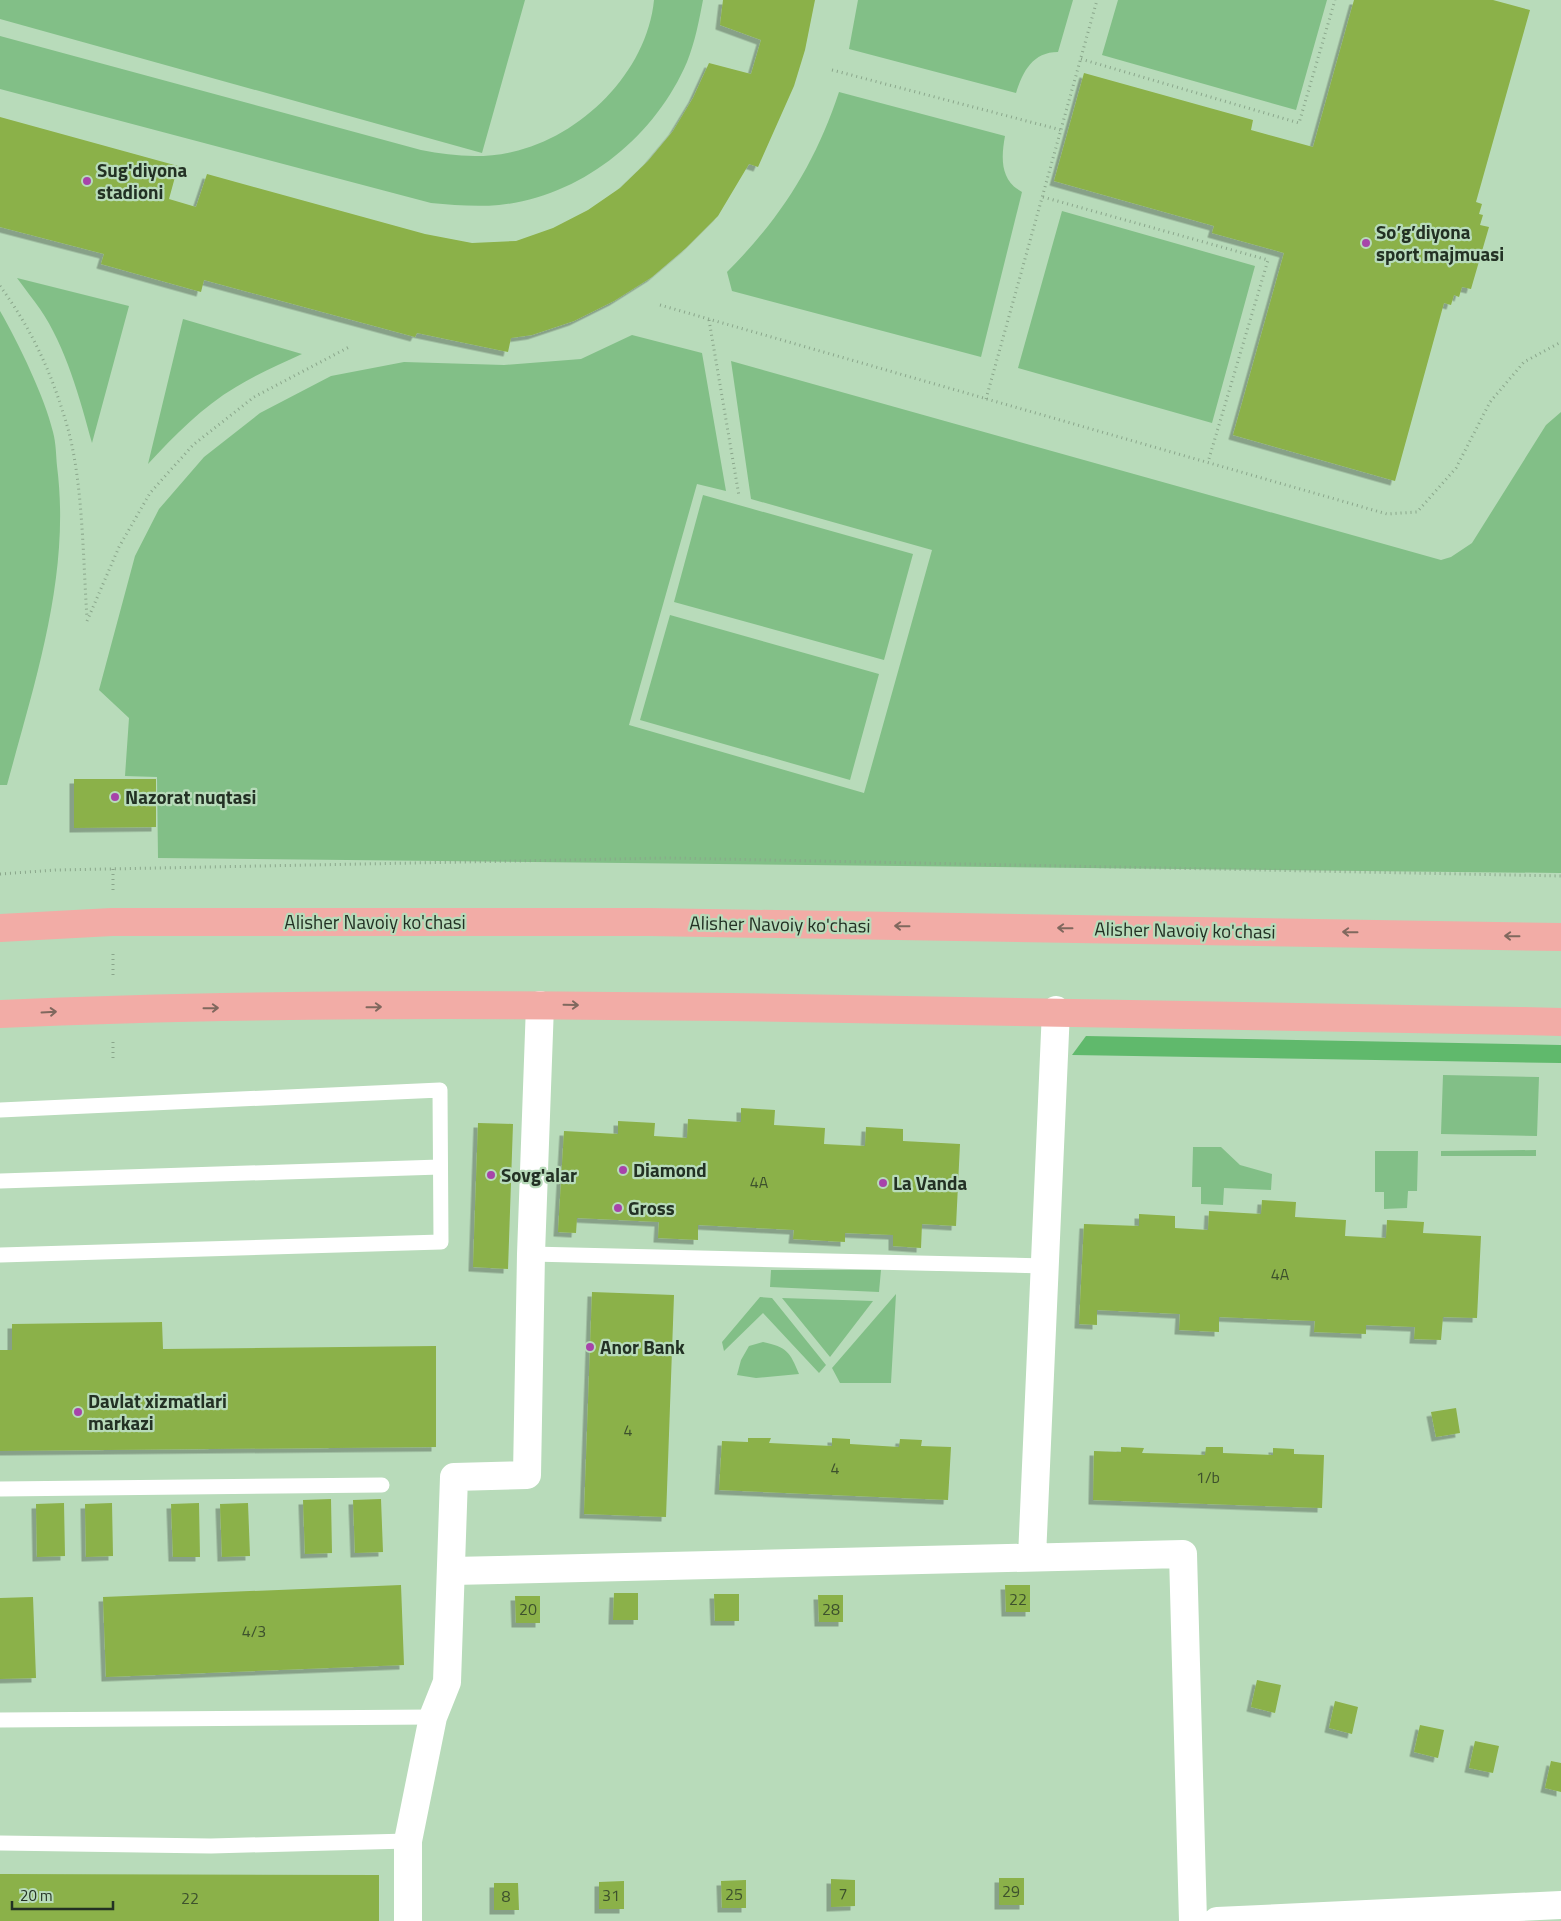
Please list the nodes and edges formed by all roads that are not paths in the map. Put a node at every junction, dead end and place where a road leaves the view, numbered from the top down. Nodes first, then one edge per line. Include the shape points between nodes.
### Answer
1 (0, 928) edge
2 (1561, 937) edge
3 (540, 1005) junction
4 (1056, 1010) junction
5 (0, 1014) edge
6 (1561, 1022) edge
7 (0, 1110) edge
8 (440, 1167) junction
9 (0, 1182) edge
10 (531, 1254) junction
11 (0, 1255) edge
12 (1045, 1266) junction
13 (382, 1485) dead end
14 (0, 1489) edge
15 (1032, 1557) junction
16 (452, 1571) junction
17 (432, 1717) junction
18 (0, 1720) edge
19 (408, 1842) junction
20 (0, 1843) edge
21 (1561, 1905) edge
22 (408, 1921) edge
23 (1193, 1921) edge
24 (1217, 1921) edge

2 -> 1 main road, Alisher Navoiy ko'chasi via 639,922 112,922
3 -> 4 main road
5 -> 3 main road via 113,1009
3 - 10 street
4 - 6 main road
4 - 12 street
7 - 8 lane via 440,1090
8 - 9 lane
8 - 11 lane via 441,1242
10 - 12 lane
10 - 16 street via 527,1475 454,1477
12 - 15 street
13 - 14 lane
15 - 16 street
15 - 23 street via 1184,1554
16 - 17 street via 447,1682
17 - 18 lane
17 - 19 street
19 - 20 lane via 211,1846
19 - 22 street
21 - 24 street

